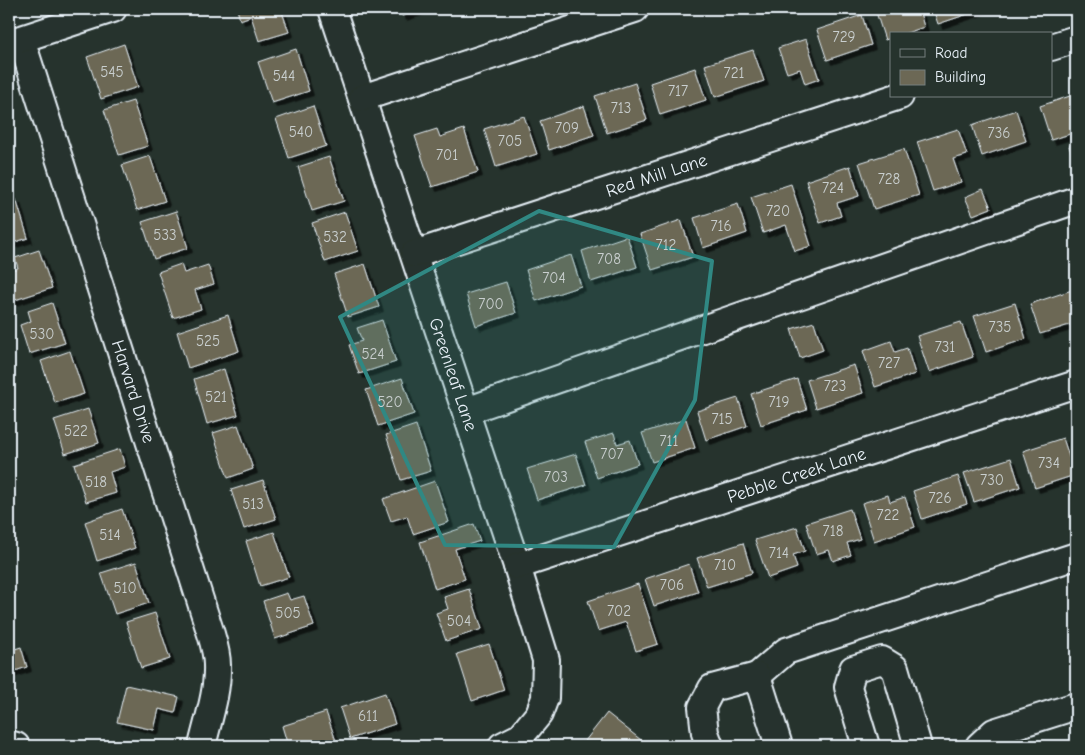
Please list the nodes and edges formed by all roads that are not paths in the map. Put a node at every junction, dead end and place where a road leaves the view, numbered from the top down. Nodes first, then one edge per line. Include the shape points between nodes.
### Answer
1 (113, 9) edge
2 (332, 9) edge
3 (635, 9) edge
4 (1076, 39) edge
5 (15, 41) edge
6 (1052, 47) edge
7 (362, 98) junction
8 (894, 98) edge
9 (1076, 200) edge
10 (414, 254) junction
11 (1076, 384) edge
12 (466, 411) junction
13 (1076, 556) edge
14 (517, 566) junction
15 (756, 676) junction
16 (1076, 706) edge
17 (511, 742) edge
18 (9, 744) edge
19 (16, 746) edge
20 (202, 746) edge
21 (710, 746) edge
22 (778, 746) edge
23 (866, 746) edge
24 (918, 746) edge
25 (980, 746) edge

1 - 5 street
2 - 7 street, Greenleaf Lane
3 - 7 street
4 - 6 street
5 - 20 street, Harvard Drive via 216,651 216,690
7 - 10 street, Greenleaf Lane
8 - 10 street, Red Mill Lane
9 - 12 street
10 - 12 street, Greenleaf Lane
11 - 14 street, Pebble Creek Lane
12 - 14 street, Greenleaf Lane
13 - 15 street via 786,651
14 - 17 street, Greenleaf Lane via 546,660 545,698 539,714
15 - 21 street via 712,688 702,707
15 - 22 street
16 - 25 street via 994,732
18 - 19 street
23 - 24 street via 848,687 853,669 882,660 895,668

